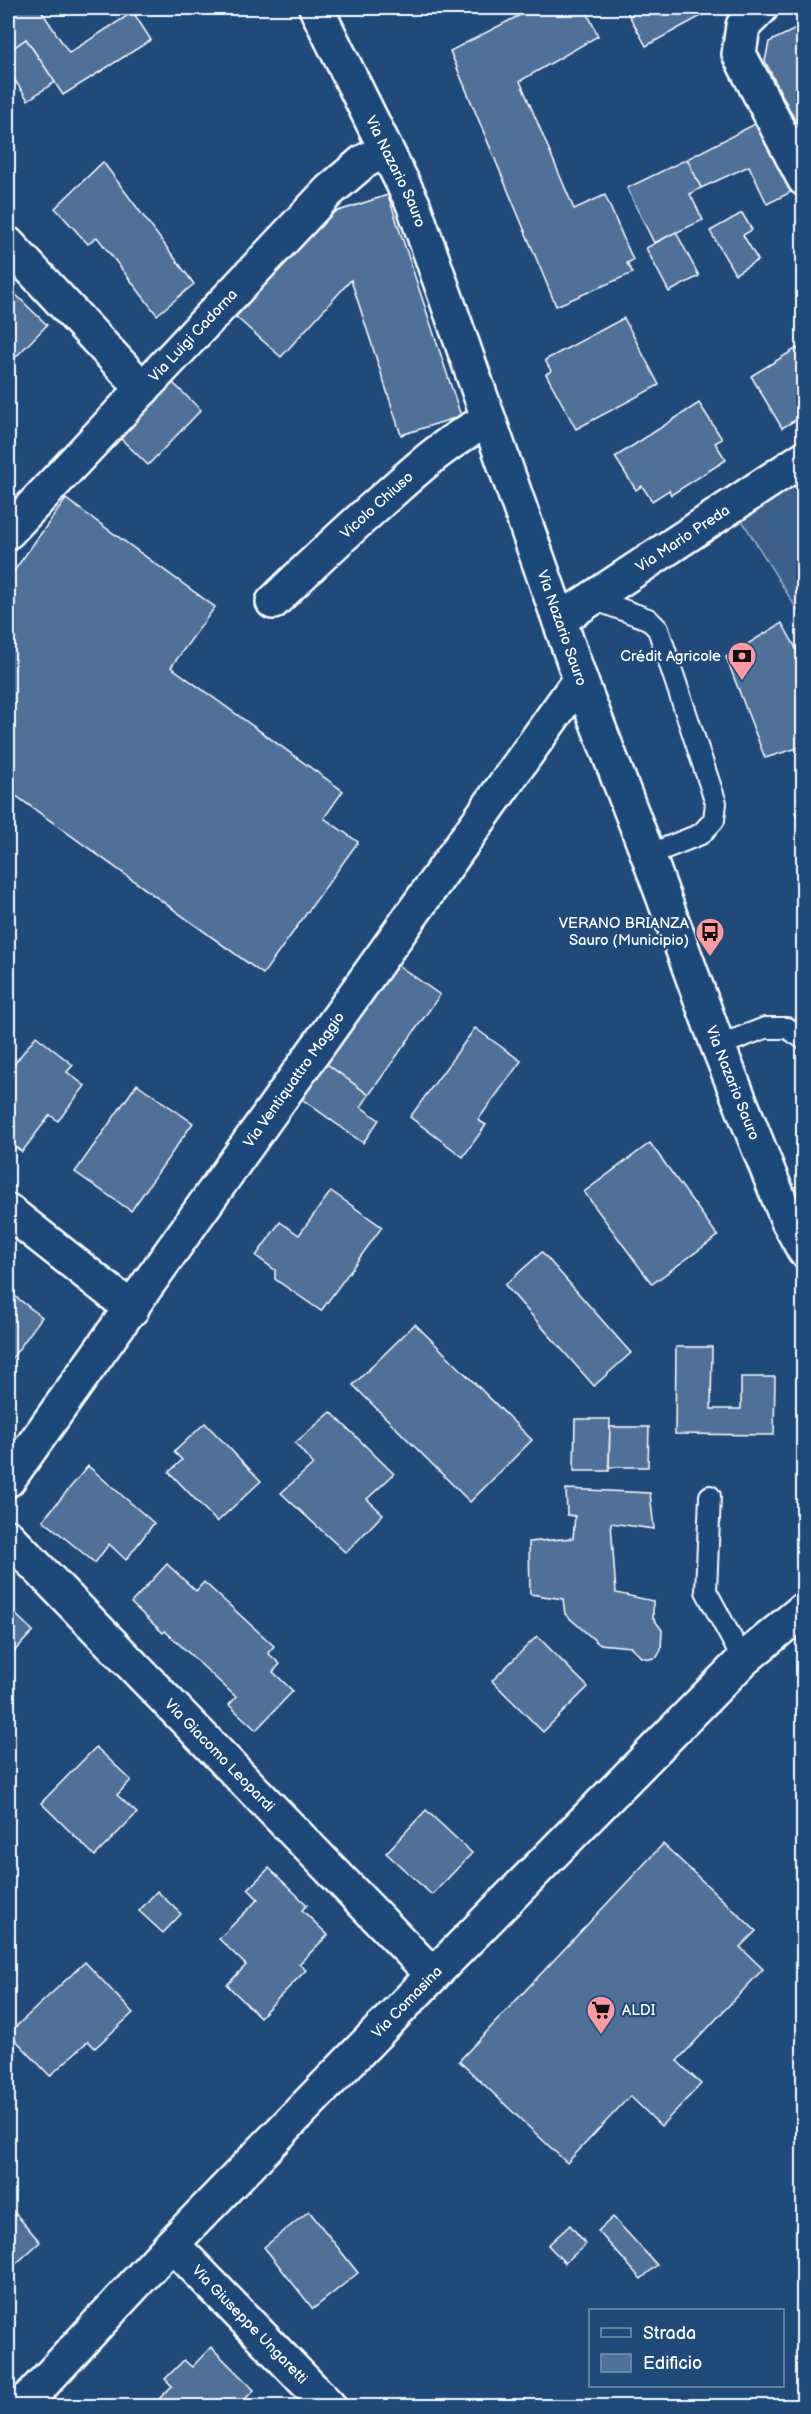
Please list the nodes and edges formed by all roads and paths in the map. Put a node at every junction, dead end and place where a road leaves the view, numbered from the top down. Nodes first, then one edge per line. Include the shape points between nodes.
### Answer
1 (316, 8) edge
2 (761, 8) edge
3 (386, 150) junction
4 (804, 178) edge
5 (8, 244) edge
6 (144, 389) junction
7 (489, 420) junction
8 (804, 458) edge
9 (8, 532) edge
10 (590, 598) junction
11 (273, 602) dead end
12 (561, 619) junction
13 (580, 679) junction
14 (648, 855) junction
15 (804, 1039) edge
16 (718, 1046) junction
17 (8, 1211) edge
18 (804, 1250) edge
19 (132, 1309) junction
20 (8, 1480) edge
21 (710, 1496) dead end
22 (8, 1537) edge
23 (804, 1609) edge
24 (743, 1660) junction
25 (433, 1975) junction
26 (172, 2244) junction
27 (22, 2406) edge
28 (329, 2406) edge

1 - 3 street, Via Nazario Sauro
2 - 4 street via 744,26 739,54
3 - 6 street, Via Luigi Cadorna via 363,162 329,191
3 - 7 street, Via Nazario Sauro via 413,204
5 - 6 street
6 - 9 street, Via Luigi Cadorna
7 - 11 street, Vicolo Chiuso via 469,429 421,465
7 - 12 street, Via Nazario Sauro
8 - 10 street, Via Mario Preda
10 - 12 street, Via Mario Preda
10 - 14 lane via 648,619 658,628 716,803 714,820 701,834
12 - 13 street, Via Nazario Sauro
13 - 14 street, Via Nazario Sauro
13 - 19 street, Via Ventiquattro Maggio
14 - 16 street, Via Nazario Sauro
15 - 16 lane via 787,1028 765,1028
16 - 18 street, Via Nazario Sauro via 788,1221
17 - 19 street
19 - 20 street, Via Ventiquattro Maggio
21 - 24 lane via 706,1591
22 - 25 street, Via Giacomo Leopardi
23 - 24 street, Via Comasina
24 - 25 street, Via Comasina
25 - 26 street, Via Comasina
26 - 27 street, Via Comasina
26 - 28 street, Via Giuseppe Ungaretti

